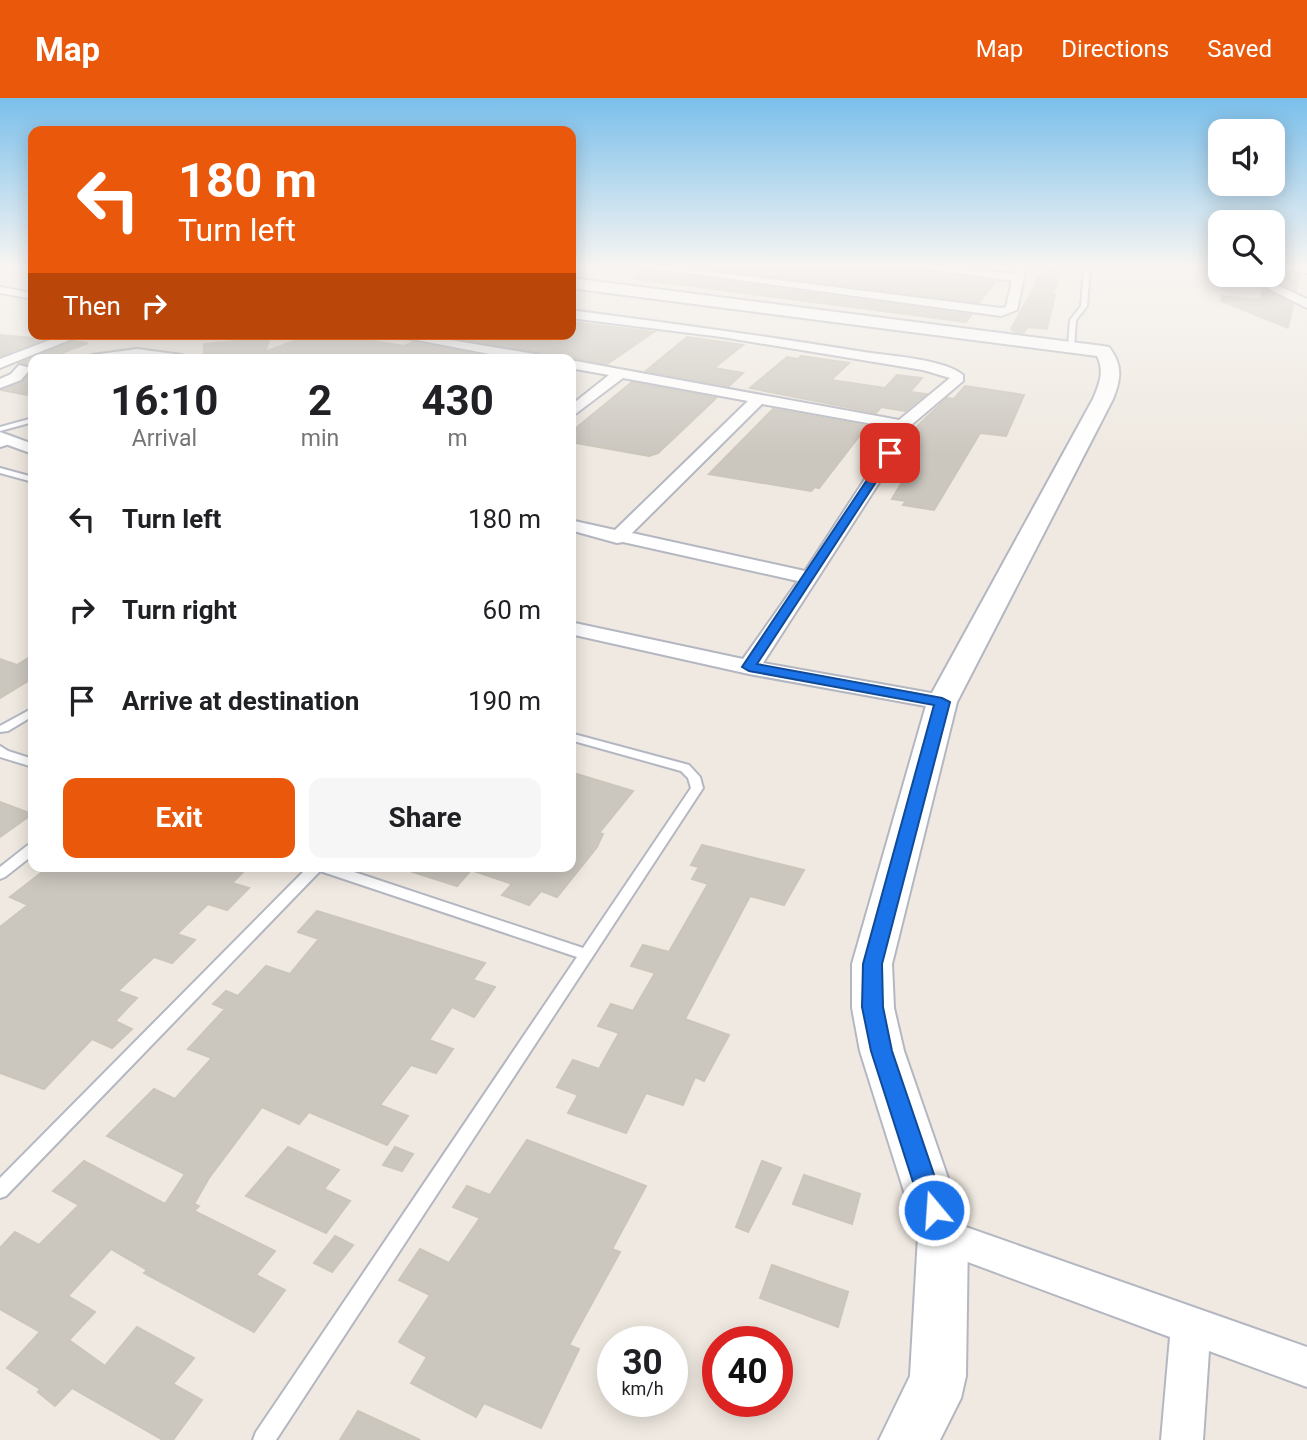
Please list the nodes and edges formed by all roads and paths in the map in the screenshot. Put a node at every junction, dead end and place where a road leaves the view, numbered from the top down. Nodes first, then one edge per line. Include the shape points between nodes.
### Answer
1 (698, 330) edge
2 (935, 330) edge
3 (1072, 330) edge
4 (64, 340) edge
5 (429, 340) edge
6 (494, 340) edge
7 (1071, 347) junction
8 (479, 348) junction
9 (29, 354) edge
10 (512, 354) edge
11 (28, 355) edge
12 (576, 365) edge
13 (0, 366) edge
14 (28, 368) edge
15 (28, 369) edge
16 (621, 373) junction
17 (0, 384) edge
18 (759, 398) junction
19 (576, 409) edge
20 (28, 423) edge
21 (902, 425) junction
22 (3, 438) edge
23 (28, 447) edge
24 (0, 470) edge
25 (28, 478) edge
26 (576, 527) edge
27 (617, 538) junction
28 (810, 578) junction
29 (576, 629) edge
30 (749, 667) junction
31 (942, 702) junction
32 (28, 714) edge
33 (1, 731) edge
34 (576, 738) edge
35 (0, 750) edge
36 (28, 761) edge
37 (28, 852) edge
38 (313, 872) edge
39 (337, 872) edge
40 (0, 874) edge
41 (588, 955) junction
42 (0, 1191) edge
43 (943, 1236) junction
44 (1191, 1324) junction
45 (1307, 1367) edge
46 (264, 1440) edge
47 (908, 1440) edge
48 (1182, 1440) edge

1 - 21 street via 909,363 952,373 958,379
2 - 7 street
3 - 7 lane
4 - 9 street
5 - 8 street
6 - 8 street
7 - 31 street via 1103,351 1111,359 1108,384
8 - 10 street
11 - 13 street
12 - 16 street
13 - 14 street
15 - 17 street
16 - 18 street
16 - 19 street
18 - 21 street
18 - 27 street
20 - 22 lane
21 - 28 street via 903,433
22 - 23 street
24 - 25 lane
26 - 27 street
27 - 28 street
28 - 30 street
29 - 30 street
30 - 31 street
31 - 43 street via 872,975 881,1051
32 - 33 lane
34 - 41 lane via 685,768 697,788
35 - 36 lane
37 - 40 lane
38 - 42 lane
39 - 41 lane
41 - 46 lane
43 - 44 street
43 - 47 street via 938,1376 933,1398
44 - 45 street
44 - 48 street

